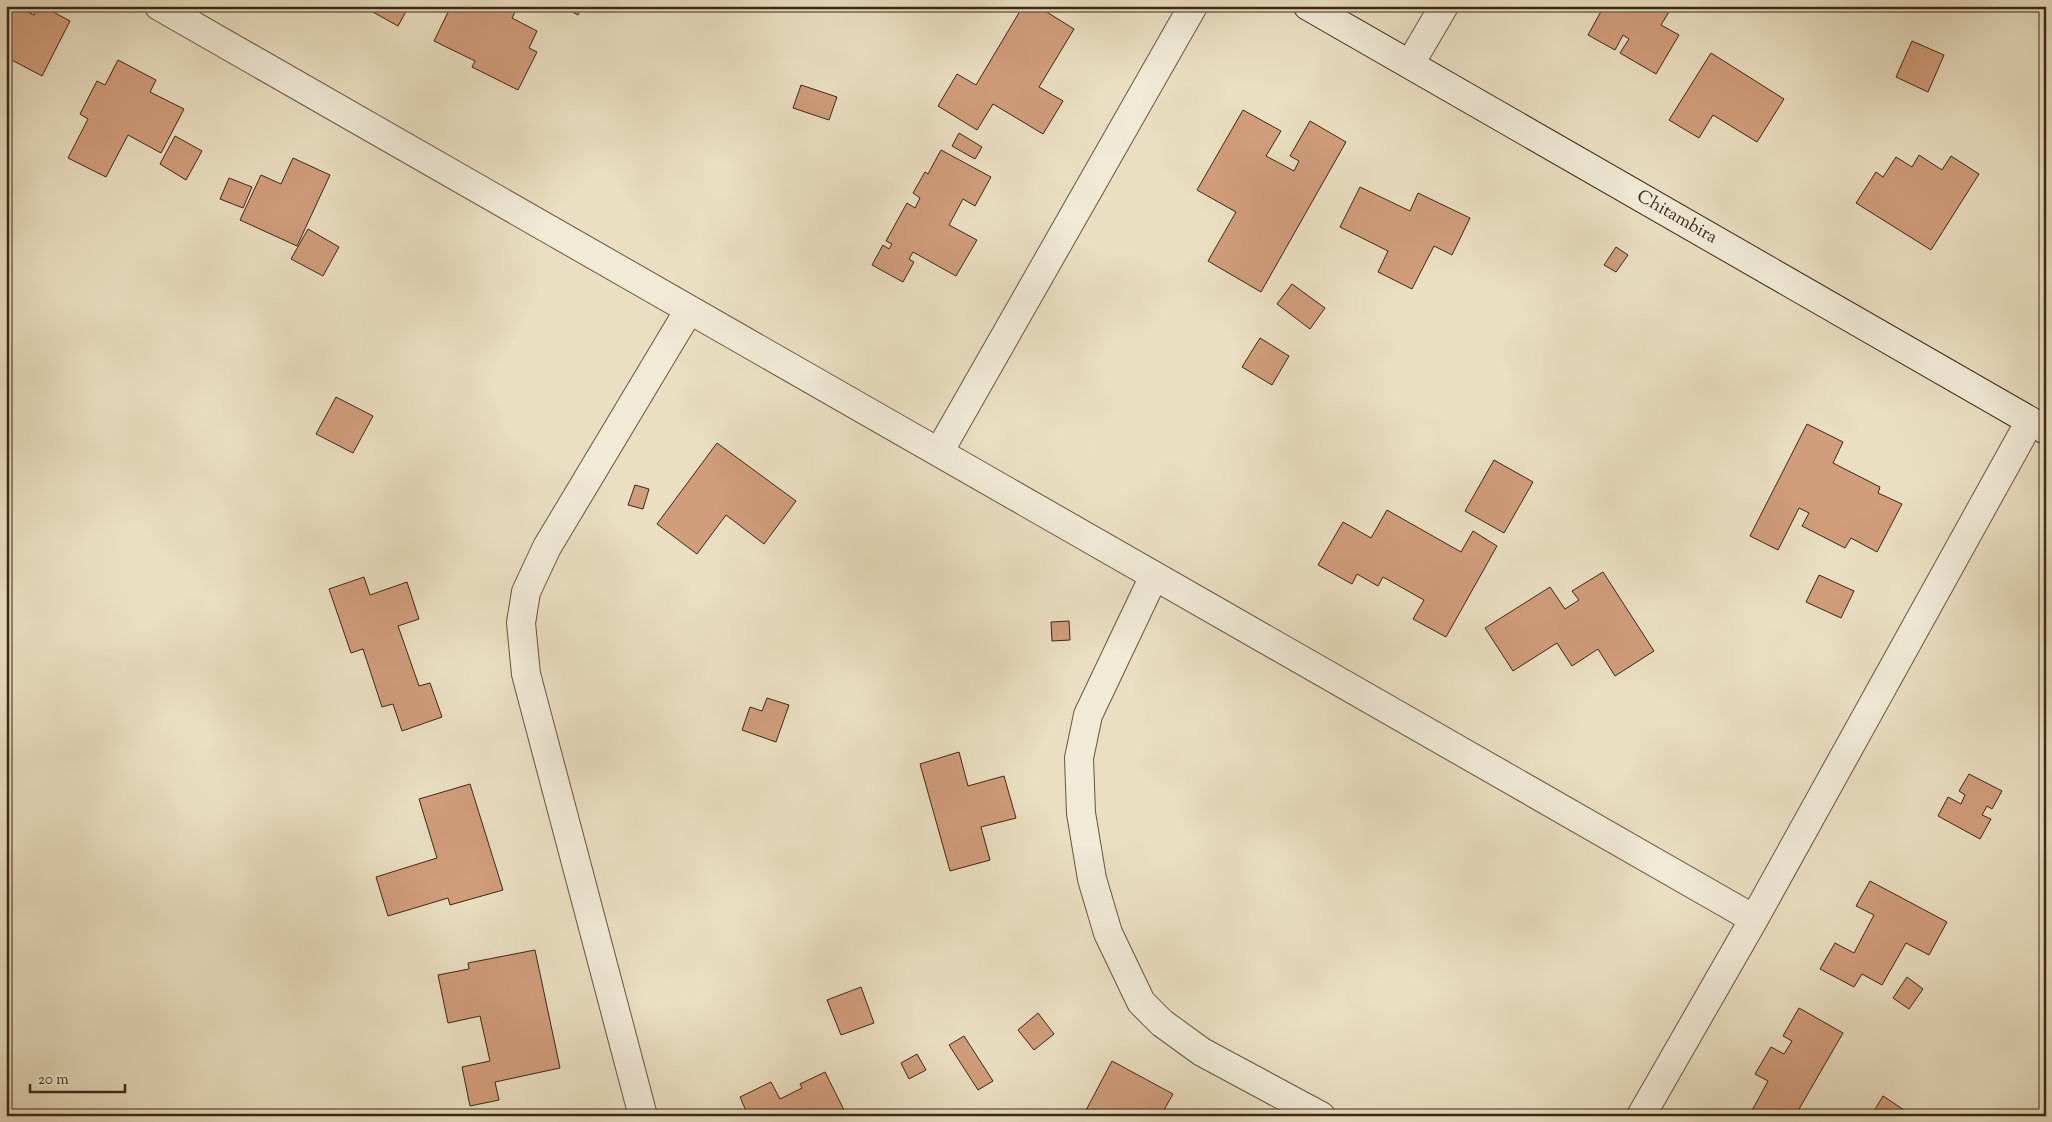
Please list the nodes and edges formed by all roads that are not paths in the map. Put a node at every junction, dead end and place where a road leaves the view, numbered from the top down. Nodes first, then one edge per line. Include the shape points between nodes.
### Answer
1 (159, 6) edge
2 (1193, 6) edge
3 (1308, 6) edge
4 (1444, 6) edge
5 (1410, 64) junction
6 (689, 310) junction
7 (2038, 425) edge
8 (939, 452) junction
9 (1154, 576) junction
10 (1754, 919) junction
11 (643, 1116) edge
12 (1321, 1116) edge
13 (1641, 1116) edge

1 - 6 street
2 - 8 street
3 - 5 street, Chitambira
4 - 5 street
5 - 7 street, Chitambira
6 - 8 street
6 - 11 street via 547,547 526,592 521,623 526,674
7 - 10 street
8 - 9 street
9 - 10 street
9 - 12 street via 1088,715 1079,758 1081,813 1092,879 1108,933 1141,1002 1162,1023 1202,1052
10 - 13 street

